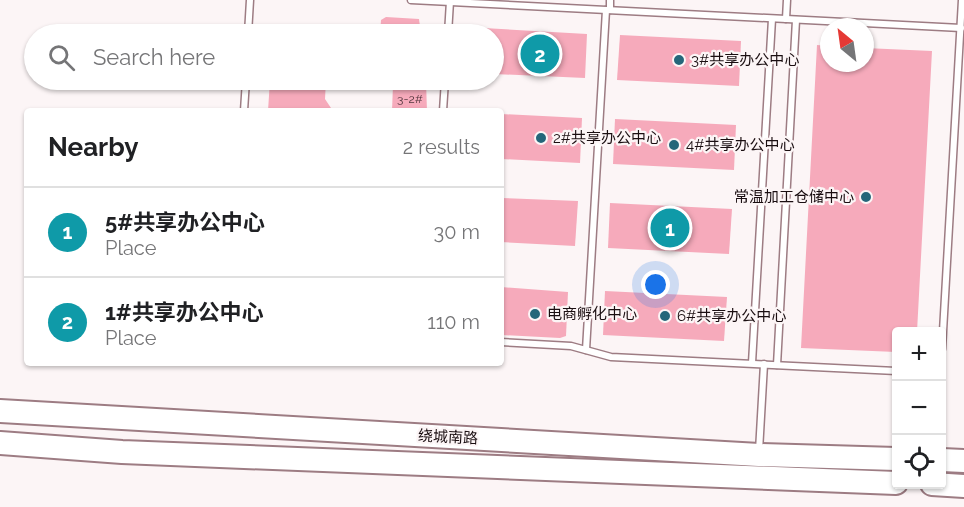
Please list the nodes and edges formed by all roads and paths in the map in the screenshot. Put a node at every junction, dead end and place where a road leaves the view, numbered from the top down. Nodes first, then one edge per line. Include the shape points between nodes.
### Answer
1 (250, 0) edge
2 (411, 0) edge
3 (610, 0) edge
4 (787, 0) edge
5 (962, 0) edge
6 (450, 1) edge
7 (608, 10) junction
8 (772, 19) junction
9 (786, 19) junction
10 (796, 20) junction
11 (249, 24) edge
12 (449, 24) edge
13 (961, 28) junction
14 (245, 90) edge
15 (444, 90) edge
16 (244, 108) edge
17 (443, 108) edge
18 (943, 327) edge
19 (504, 342) edge
20 (586, 350) junction
21 (752, 363) junction
22 (764, 364) junction
23 (777, 365) junction
24 (892, 371) edge
25 (0, 411) edge
26 (0, 443) edge
27 (759, 455) junction
28 (892, 459) edge
29 (946, 460) edge
30 (964, 461) edge
31 (892, 483) edge
32 (946, 485) edge
33 (964, 486) edge

1 - 11 lane
2 - 6 lane
3 - 7 lane
4 - 9 lane
5 - 13 lane
6 - 7 lane
6 - 12 lane
7 - 8 lane
7 - 20 lane
8 - 9 lane
8 - 21 lane
9 - 10 lane
10 - 13 lane
10 - 23 lane
13 - 18 lane
14 - 16 lane
15 - 17 lane
19 - 20 lane
20 - 21 lane via 611,357
21 - 22 lane
22 - 23 lane
22 - 27 lane
23 - 24 lane
25 - 27 highway, 绕城南路
26 - 31 highway, 绕城南路 via 122,452
27 - 28 highway, 绕城南路
29 - 30 highway
32 - 33 highway

